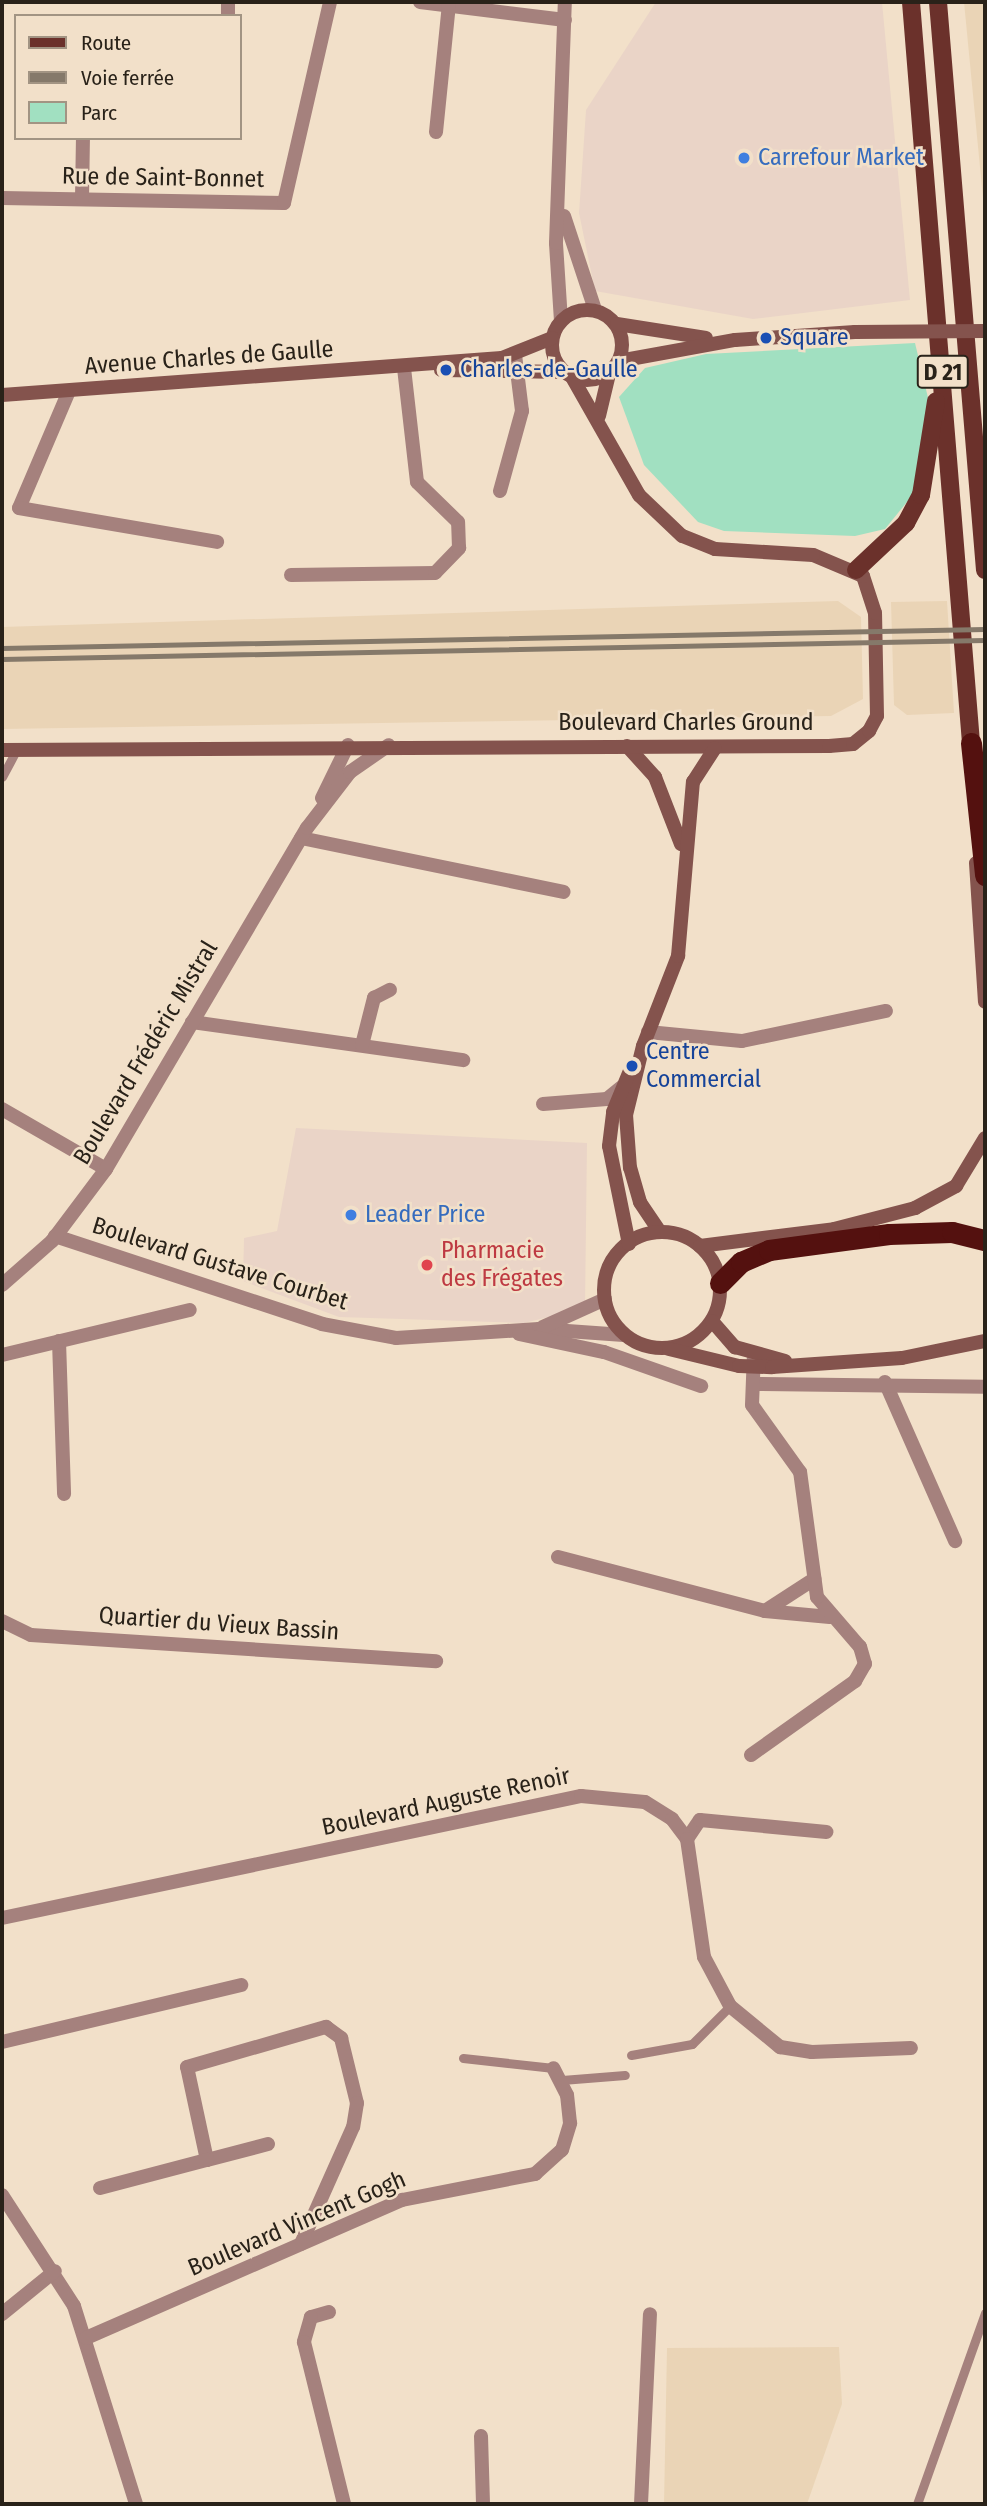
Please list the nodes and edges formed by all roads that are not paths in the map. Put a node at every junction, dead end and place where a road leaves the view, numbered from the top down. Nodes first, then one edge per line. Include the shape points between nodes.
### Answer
1 (330, 2) edge
2 (420, 2) edge
3 (565, 2) edge
4 (911, 2) edge
5 (938, 2) edge
6 (449, 5) junction
7 (565, 20) junction
8 (436, 132) dead end
9 (83, 140) edge
10 (2, 198) edge
11 (82, 200) junction
12 (562, 204) junction
13 (595, 310) junction
14 (561, 321) junction
15 (617, 324) junction
16 (985, 331) edge
17 (552, 338) junction
18 (735, 340) junction
19 (941, 346) junction
20 (515, 355) junction
21 (619, 361) junction
22 (412, 367) junction
23 (518, 371) junction
24 (568, 374) junction
25 (609, 374) junction
26 (69, 391) junction
27 (2, 396) edge
28 (599, 415) junction
29 (500, 491) dead end
30 (217, 542) dead end
31 (856, 570) junction
32 (985, 570) edge
33 (291, 575) dead end
34 (971, 743) junction
35 (348, 745) junction
36 (389, 745) junction
37 (627, 746) junction
38 (715, 748) junction
39 (17, 749) junction
40 (2, 750) edge
41 (2, 778) edge
42 (304, 833) junction
43 (682, 849) junction
44 (985, 875) edge
45 (565, 892) dead end
46 (390, 990) dead end
47 (985, 1002) edge
48 (886, 1011) dead end
49 (192, 1022) junction
50 (645, 1039) junction
51 (362, 1045) junction
52 (463, 1060) dead end
53 (622, 1087) junction
54 (543, 1104) dead end
55 (2, 1109) edge
56 (985, 1138) edge
57 (106, 1170) junction
58 (660, 1233) junction
59 (55, 1236) junction
60 (985, 1240) edge
61 (629, 1244) junction
62 (700, 1246) junction
63 (720, 1283) junction
64 (2, 1285) edge
65 (605, 1299) junction
66 (190, 1310) dead end
67 (712, 1321) junction
68 (539, 1329) junction
69 (514, 1333) junction
70 (624, 1335) junction
71 (59, 1342) junction
72 (982, 1342) edge
73 (667, 1348) junction
74 (2, 1355) edge
75 (755, 1361) junction
76 (885, 1382) junction
77 (754, 1384) junction
78 (701, 1386) dead end
79 (985, 1387) edge
80 (64, 1494) dead end
81 (955, 1541) dead end
82 (558, 1557) dead end
83 (814, 1579) junction
84 (765, 1611) junction
85 (830, 1617) junction
86 (2, 1621) edge
87 (436, 1661) dead end
88 (751, 1755) dead end
89 (827, 1832) dead end
90 (687, 1839) junction
91 (2, 1918) edge
92 (240, 1985) dead end
93 (730, 2006) junction
94 (2, 2042) edge
95 (911, 2048) dead end
96 (631, 2055) dead end
97 (463, 2058) dead end
98 (552, 2068) joint
99 (625, 2075) dead end
100 (562, 2080) junction
101 (268, 2144) dead end
102 (207, 2160) junction
103 (100, 2188) dead end
104 (2, 2195) edge
105 (301, 2244) junction
106 (55, 2271) junction
107 (329, 2312) dead end
108 (985, 2313) edge
109 (650, 2314) dead end
110 (2, 2315) edge
111 (86, 2338) junction
112 (481, 2436) dead end
113 (136, 2504) edge
114 (344, 2504) edge
115 (483, 2504) edge
116 (640, 2504) edge
117 (917, 2504) edge

1 - 11 street, Rue de Saint-Bonnet via 285,203
2 - 6 street
3 - 7 street
4 - 19 main road, D 21
5 - 32 main road, D 21
6 - 7 street
6 - 8 street
7 - 12 street
9 - 11 street
10 - 11 street, Rue de Saint-Bonnet
12 - 13 street via 569,246
12 - 14 street via 555,243
13 - 14 street
13 - 15 street
14 - 17 street
15 - 18 street
15 - 21 street via 623,342
16 - 18 street, bridge via 855,332
17 - 20 street, Avenue Charles de Gaulle
17 - 24 street
18 - 21 street
19 - 31 main road via 921,495 906,523
19 - 34 main road, D 21
20 - 22 street, Avenue Charles de Gaulle
20 - 23 street
21 - 25 street
22 - 23 street, Avenue Charles de Gaulle via 479,375
22 - 26 street, Avenue Charles de Gaulle
22 - 33 street via 417,482 458,522 459,548 435,573
23 - 24 street, Avenue Charles de Gaulle
23 - 29 street via 522,411
24 - 25 street via 591,381
24 - 28 street
25 - 28 street
26 - 27 street, Avenue Charles de Gaulle
26 - 30 street via 19,508
28 - 31 street via 639,495 682,536 715,549 813,555
31 - 38 street, Boulevard Charles Ground via 871,592 875,613 877,716 869,731 853,744
34 - 44 highway, D 21
34 - 47 street, D 21
35 - 36 street, Boulevard Charles Ground
35 - 39 street, Boulevard Charles Ground
35 - 42 street, Boulevard Frédéric Mistral
36 - 37 street, Boulevard Charles Ground
36 - 42 street, Boulevard Frédéric Mistral via 350,772
37 - 38 street, Boulevard Charles Ground
37 - 43 street via 655,777
38 - 43 street via 693,782
39 - 40 street, Boulevard Charles Ground
39 - 41 lane
42 - 45 street
42 - 49 street, Boulevard Frédéric Mistral
43 - 50 street via 683,932
46 - 51 street via 374,998
48 - 50 street via 742,1041
49 - 51 street
49 - 57 street, Boulevard Frédéric Mistral
50 - 53 street
50 - 58 street via 625,1139 640,1202
51 - 52 street
53 - 54 street via 607,1099
53 - 61 street via 609,1146
55 - 57 street
56 - 62 street via 956,1186 915,1208 834,1229
57 - 59 street, Boulevard Frédéric Mistral
58 - 61 street
58 - 62 street
59 - 64 street, Boulevard Frédéric Mistral
59 - 69 street, Boulevard Gustave Courbet via 323,1324 396,1338
60 - 63 highway via 952,1232 889,1234 769,1250 741,1262
61 - 65 street via 610,1267
62 - 63 street
63 - 67 street
65 - 68 street, Boulevard Gustave Courbet
65 - 70 street
66 - 71 street
67 - 73 street via 693,1339
67 - 75 street
68 - 69 street, Boulevard Gustave Courbet
68 - 70 street, Boulevard Gustave Courbet
69 - 78 street via 604,1352
70 - 73 street
71 - 74 street
71 - 80 street
72 - 75 street via 902,1359 800,1364
73 - 75 street
75 - 77 street
76 - 77 street
76 - 79 street
76 - 81 street
77 - 83 street via 752,1405 800,1472
82 - 84 street
83 - 84 street
83 - 85 street
84 - 85 street
85 - 88 street via 860,1647 863,1673
86 - 87 street, Quartier du Vieux Bassin via 31,1635
89 - 90 street via 700,1819
90 - 91 street, Boulevard Auguste Renoir via 673,1819 645,1802 581,1796
90 - 93 street via 704,1957
92 - 94 street
93 - 95 street via 780,2047 812,2052
93 - 96 lane via 692,2044
97 - 98 lane
98 - 100 street, Boulevard Vincent Gogh
99 - 100 lane
100 - 105 street, Boulevard Vincent Gogh via 570,2123 562,2150 535,2174 402,2200
101 - 102 street
102 - 103 street
102 - 105 street via 187,2067 309,2030 326,2027 341,2038 355,2092 353,2127
104 - 106 street
105 - 111 street, Boulevard Vincent Gogh
106 - 110 street
106 - 111 street
107 - 114 street via 311,2317 304,2342
108 - 117 lane
109 - 116 street
111 - 113 street
112 - 115 street

